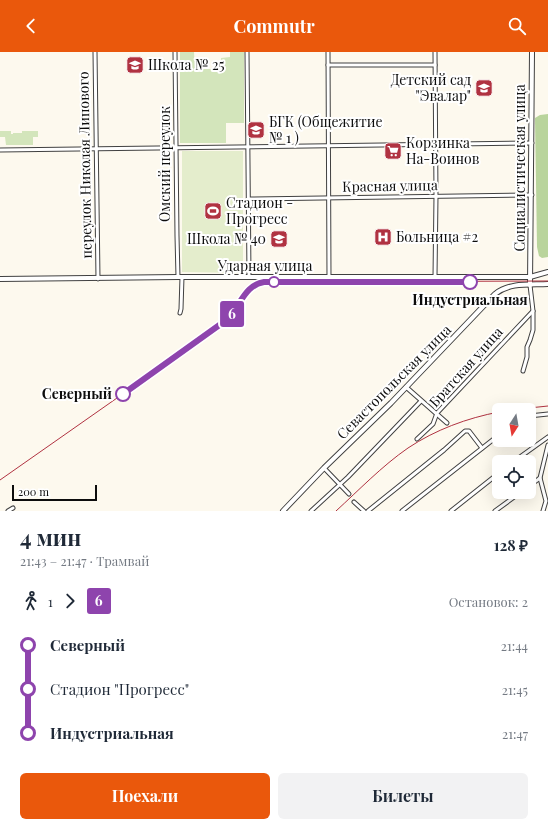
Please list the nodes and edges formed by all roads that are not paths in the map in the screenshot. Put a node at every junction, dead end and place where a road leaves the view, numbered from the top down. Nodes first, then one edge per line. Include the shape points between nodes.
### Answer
1 (95, 52) edge
2 (175, 52) edge
3 (247, 52) edge
4 (328, 52) edge
5 (435, 52) edge
6 (532, 52) edge
7 (328, 65) junction
8 (435, 65) junction
9 (532, 142) junction
10 (436, 144) junction
11 (328, 146) junction
12 (248, 147) junction
13 (96, 148) junction
14 (177, 148) junction
15 (0, 150) edge
16 (532, 195) junction
17 (436, 196) junction
18 (329, 198) junction
19 (248, 199) junction
20 (548, 272) edge
21 (180, 277) junction
22 (249, 277) junction
23 (329, 277) junction
24 (435, 277) junction
25 (530, 277) junction
26 (98, 278) junction
27 (0, 279) edge
28 (548, 284) edge
29 (530, 285) junction
30 (533, 311) junction
31 (180, 313) dead end
32 (523, 371) dead end
33 (406, 387) junction
34 (421, 401) junction
35 (437, 413) junction
36 (548, 414) edge
37 (536, 415) edge
38 (447, 424) dead end
39 (548, 437) edge
40 (417, 439) dead end
41 (492, 440) edge
42 (548, 445) edge
43 (482, 448) junction
44 (523, 455) edge
45 (324, 468) junction
46 (540, 478) junction
47 (492, 479) edge
48 (536, 481) edge
49 (339, 484) junction
50 (349, 494) dead end
51 (512, 499) edge
52 (354, 502) dead end
53 (13, 508) dead end
54 (8, 511) edge
55 (283, 511) edge
56 (311, 511) edge
57 (364, 511) edge
58 (368, 511) edge
59 (402, 511) edge
60 (452, 511) edge
61 (496, 511) edge
62 (543, 511) edge

1 - 13 street, переулок Николая Липового
2 - 14 street, Омский переулок
3 - 12 street
4 - 7 street
5 - 8 street
6 - 9 street, Социалистическая улица
7 - 8 street
7 - 11 street
8 - 10 street
9 - 10 street
9 - 16 street, Социалистическая улица
10 - 11 street
10 - 17 street
11 - 12 street
11 - 18 street
12 - 14 street
12 - 19 street
13 - 14 street
13 - 15 street
13 - 26 street, переулок Николая Липового
14 - 21 street, Омский переулок via 176,236
16 - 17 street, Красная улица
16 - 25 street, Социалистическая улица
17 - 18 street, Красная улица
17 - 24 street
18 - 19 street, Красная улица
18 - 23 street
19 - 22 street
20 - 25 street, Ударная улица
21 - 22 street, Ударная улица
21 - 26 street, Ударная улица
21 - 31 street, Омский переулок
22 - 23 street, Ударная улица
23 - 24 street, Ударная улица
24 - 25 street, Ударная улица
25 - 29 street, Социалистическая улица
26 - 27 street, Ударная улица
28 - 29 street, Севастопольская улица
29 - 30 street
29 - 33 street, Севастопольская улица via 508,286 495,294
30 - 32 street via 532,333
30 - 35 street, Братская улица
33 - 34 street
33 - 45 street, Севастопольская улица
34 - 35 street
34 - 49 street
35 - 38 street
35 - 40 street, Братская улица via 432,425
36 - 37 street
39 - 44 street
41 - 43 street
42 - 46 street
43 - 58 street via 469,431 465,431
43 - 59 street
45 - 49 street
45 - 55 street, Севастопольская улица
46 - 48 street
46 - 62 street via 545,499
47 - 60 street
49 - 50 street
49 - 56 street
51 - 61 street
52 - 57 street
53 - 54 street

